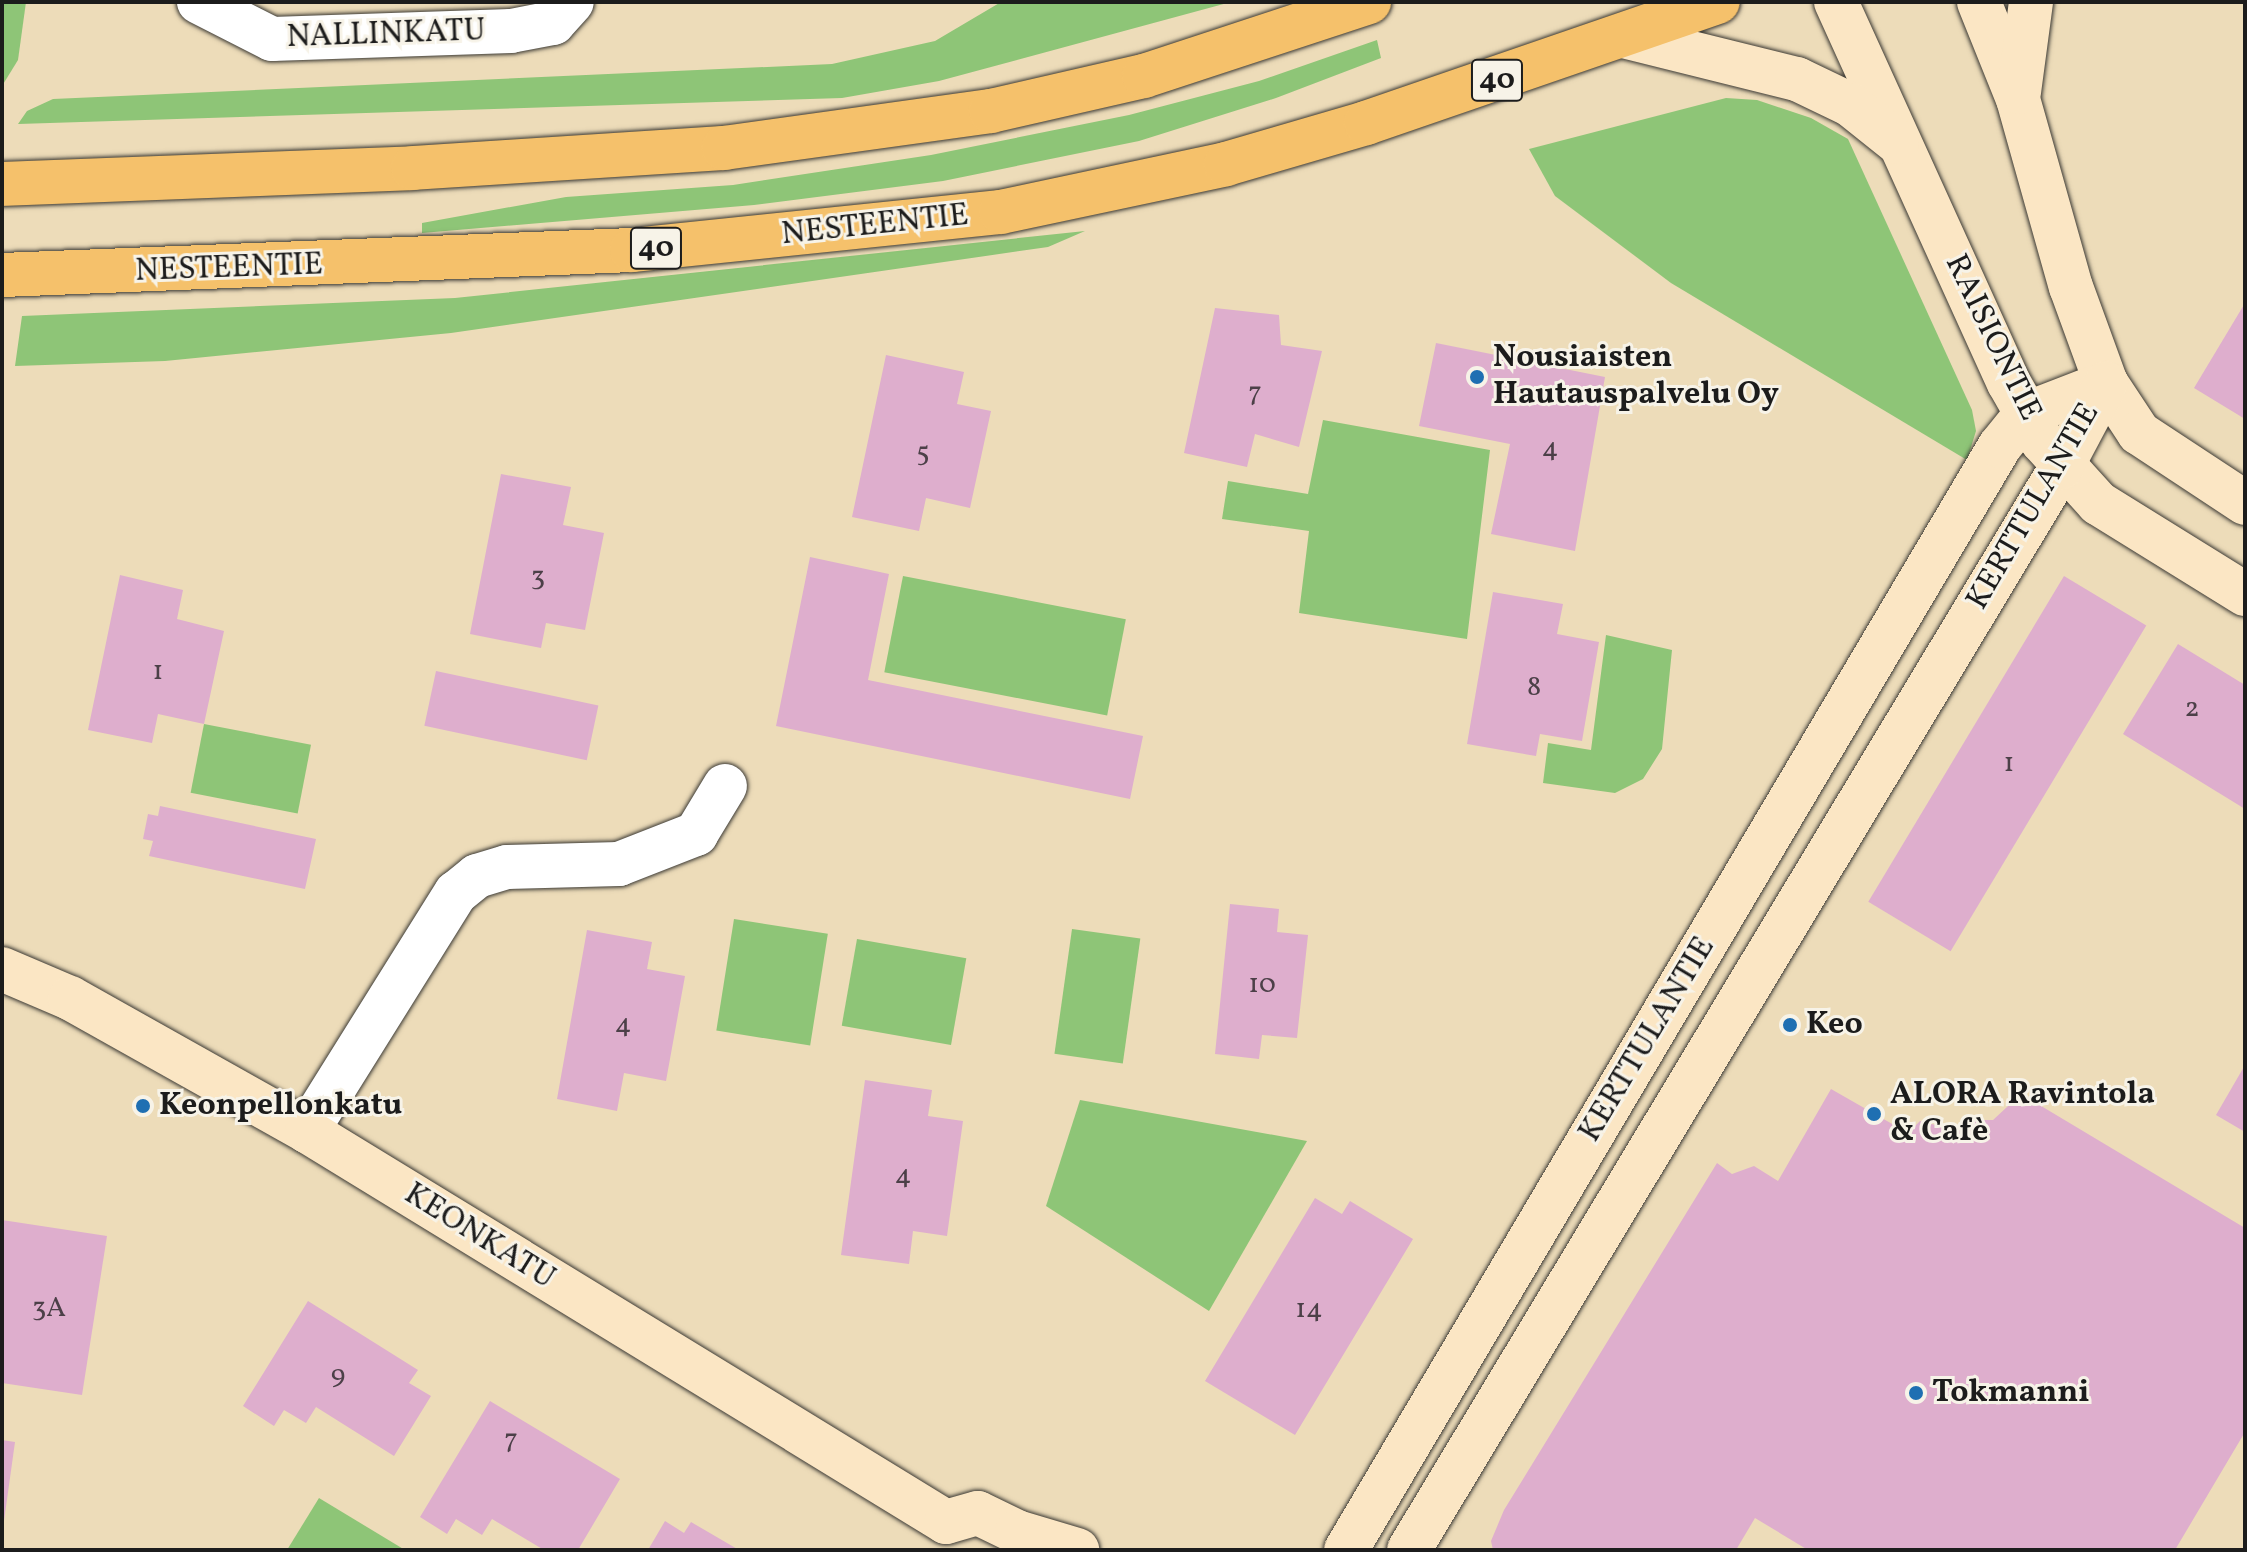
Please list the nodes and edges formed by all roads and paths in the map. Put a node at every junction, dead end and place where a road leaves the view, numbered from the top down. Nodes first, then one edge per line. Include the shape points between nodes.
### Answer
1 (199, 2) edge
2 (572, 2) edge
3 (1369, 2) edge
4 (1718, 2) edge
5 (1836, 2) edge
6 (1979, 2) edge
7 (2031, 2) edge
8 (1627, 37) junction
9 (2018, 99) junction
10 (1904, 147) junction
11 (2, 184) edge
12 (2, 275) edge
13 (2106, 383) junction
14 (2026, 414) junction
15 (2061, 468) junction
16 (2245, 503) edge
17 (2245, 594) edge
18 (725, 786) dead end
19 (2, 969) edge
20 (307, 1131) junction
21 (952, 1536) edge
22 (1077, 1550) edge
23 (1346, 1550) edge
24 (1409, 1550) edge

1 - 2 street, NALLINKATU via 272,39 511,31 553,23
3 - 11 main road via 1263,41 1021,104 752,145 413,168
4 - 8 main road, NESTEENTIE / 40
5 - 10 street, RAISIONTIE
6 - 9 street
7 - 9 street
8 - 10 street via 1797,79 1851,105
8 - 12 main road, NESTEENTIE / 40 via 1226,164 1001,212 632,250
9 - 13 street via 2071,287
10 - 14 street, RAISIONTIE
13 - 14 street, KERTTULANTIE
13 - 15 street, KERTTULANTIE
13 - 16 street via 2139,433
14 - 15 street, RAISIONTIE
14 - 23 street, KERTTULANTIE via 1972,489 1800,789
15 - 17 street, RAISIONTIE via 2098,503
15 - 24 street, KERTTULANTIE
18 - 20 street via 696,834 619,864 507,867 477,876 456,893
19 - 20 street, KEONKATU via 70,998
20 - 21 street, KEONKATU
21 - 22 street, KEONKATU via 978,1513 1017,1532

